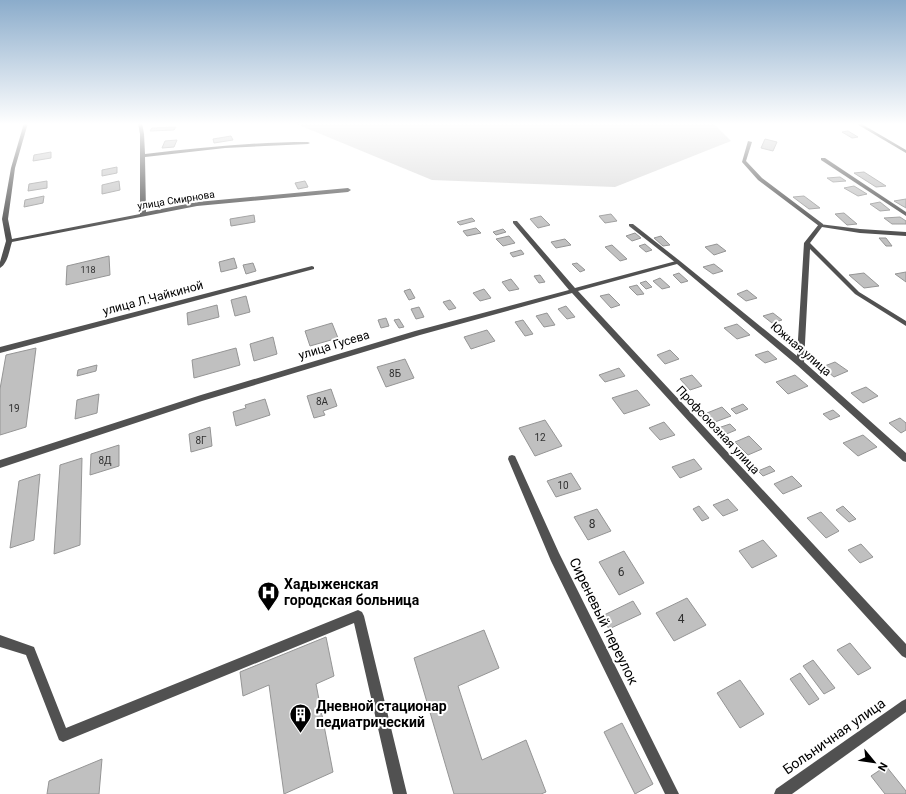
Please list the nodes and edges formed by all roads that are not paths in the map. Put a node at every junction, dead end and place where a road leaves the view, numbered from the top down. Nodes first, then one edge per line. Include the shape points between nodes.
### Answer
1 (14, 160) edge
2 (142, 160) edge
3 (744, 160) edge
4 (825, 160) edge
5 (348, 190) dead end
6 (143, 214) junction
7 (906, 214) edge
8 (515, 222) dead end
9 (631, 225) dead end
10 (821, 225) junction
11 (906, 234) edge
12 (9, 241) junction
13 (807, 243) junction
14 (678, 262) junction
15 (0, 266) edge
16 (312, 268) dead end
17 (574, 291) junction
18 (906, 324) edge
19 (0, 350) edge
20 (800, 363) junction
21 (906, 458) edge
22 (512, 459) dead end
23 (0, 464) edge
24 (0, 641) edge
25 (906, 652) edge
26 (906, 705) edge
27 (400, 794) edge
28 (672, 794) edge
29 (781, 794) edge

1 - 12 street via 6,219
2 - 6 street
3 - 10 street via 760,179
4 - 7 street
5 - 6 street, улица Смирнова via 197,204
6 - 12 street, улица Смирнова
8 - 17 street, Профсоюзная улица
9 - 14 street, Южная улица
10 - 11 street
10 - 13 street
12 - 15 street
13 - 18 street via 857,293
13 - 20 street
14 - 17 street, улица Гусева
14 - 20 street, Южная улица
16 - 19 street, улица Л.Чайкиной
17 - 23 street, улица Гусева via 418,333 208,396
17 - 25 street, Профсоюзная улица
20 - 21 street, Южная улица
22 - 28 street, Сиреневый переулок via 556,557
24 - 27 street via 30,651 63,736 358,616
26 - 29 street, Больничная улица

